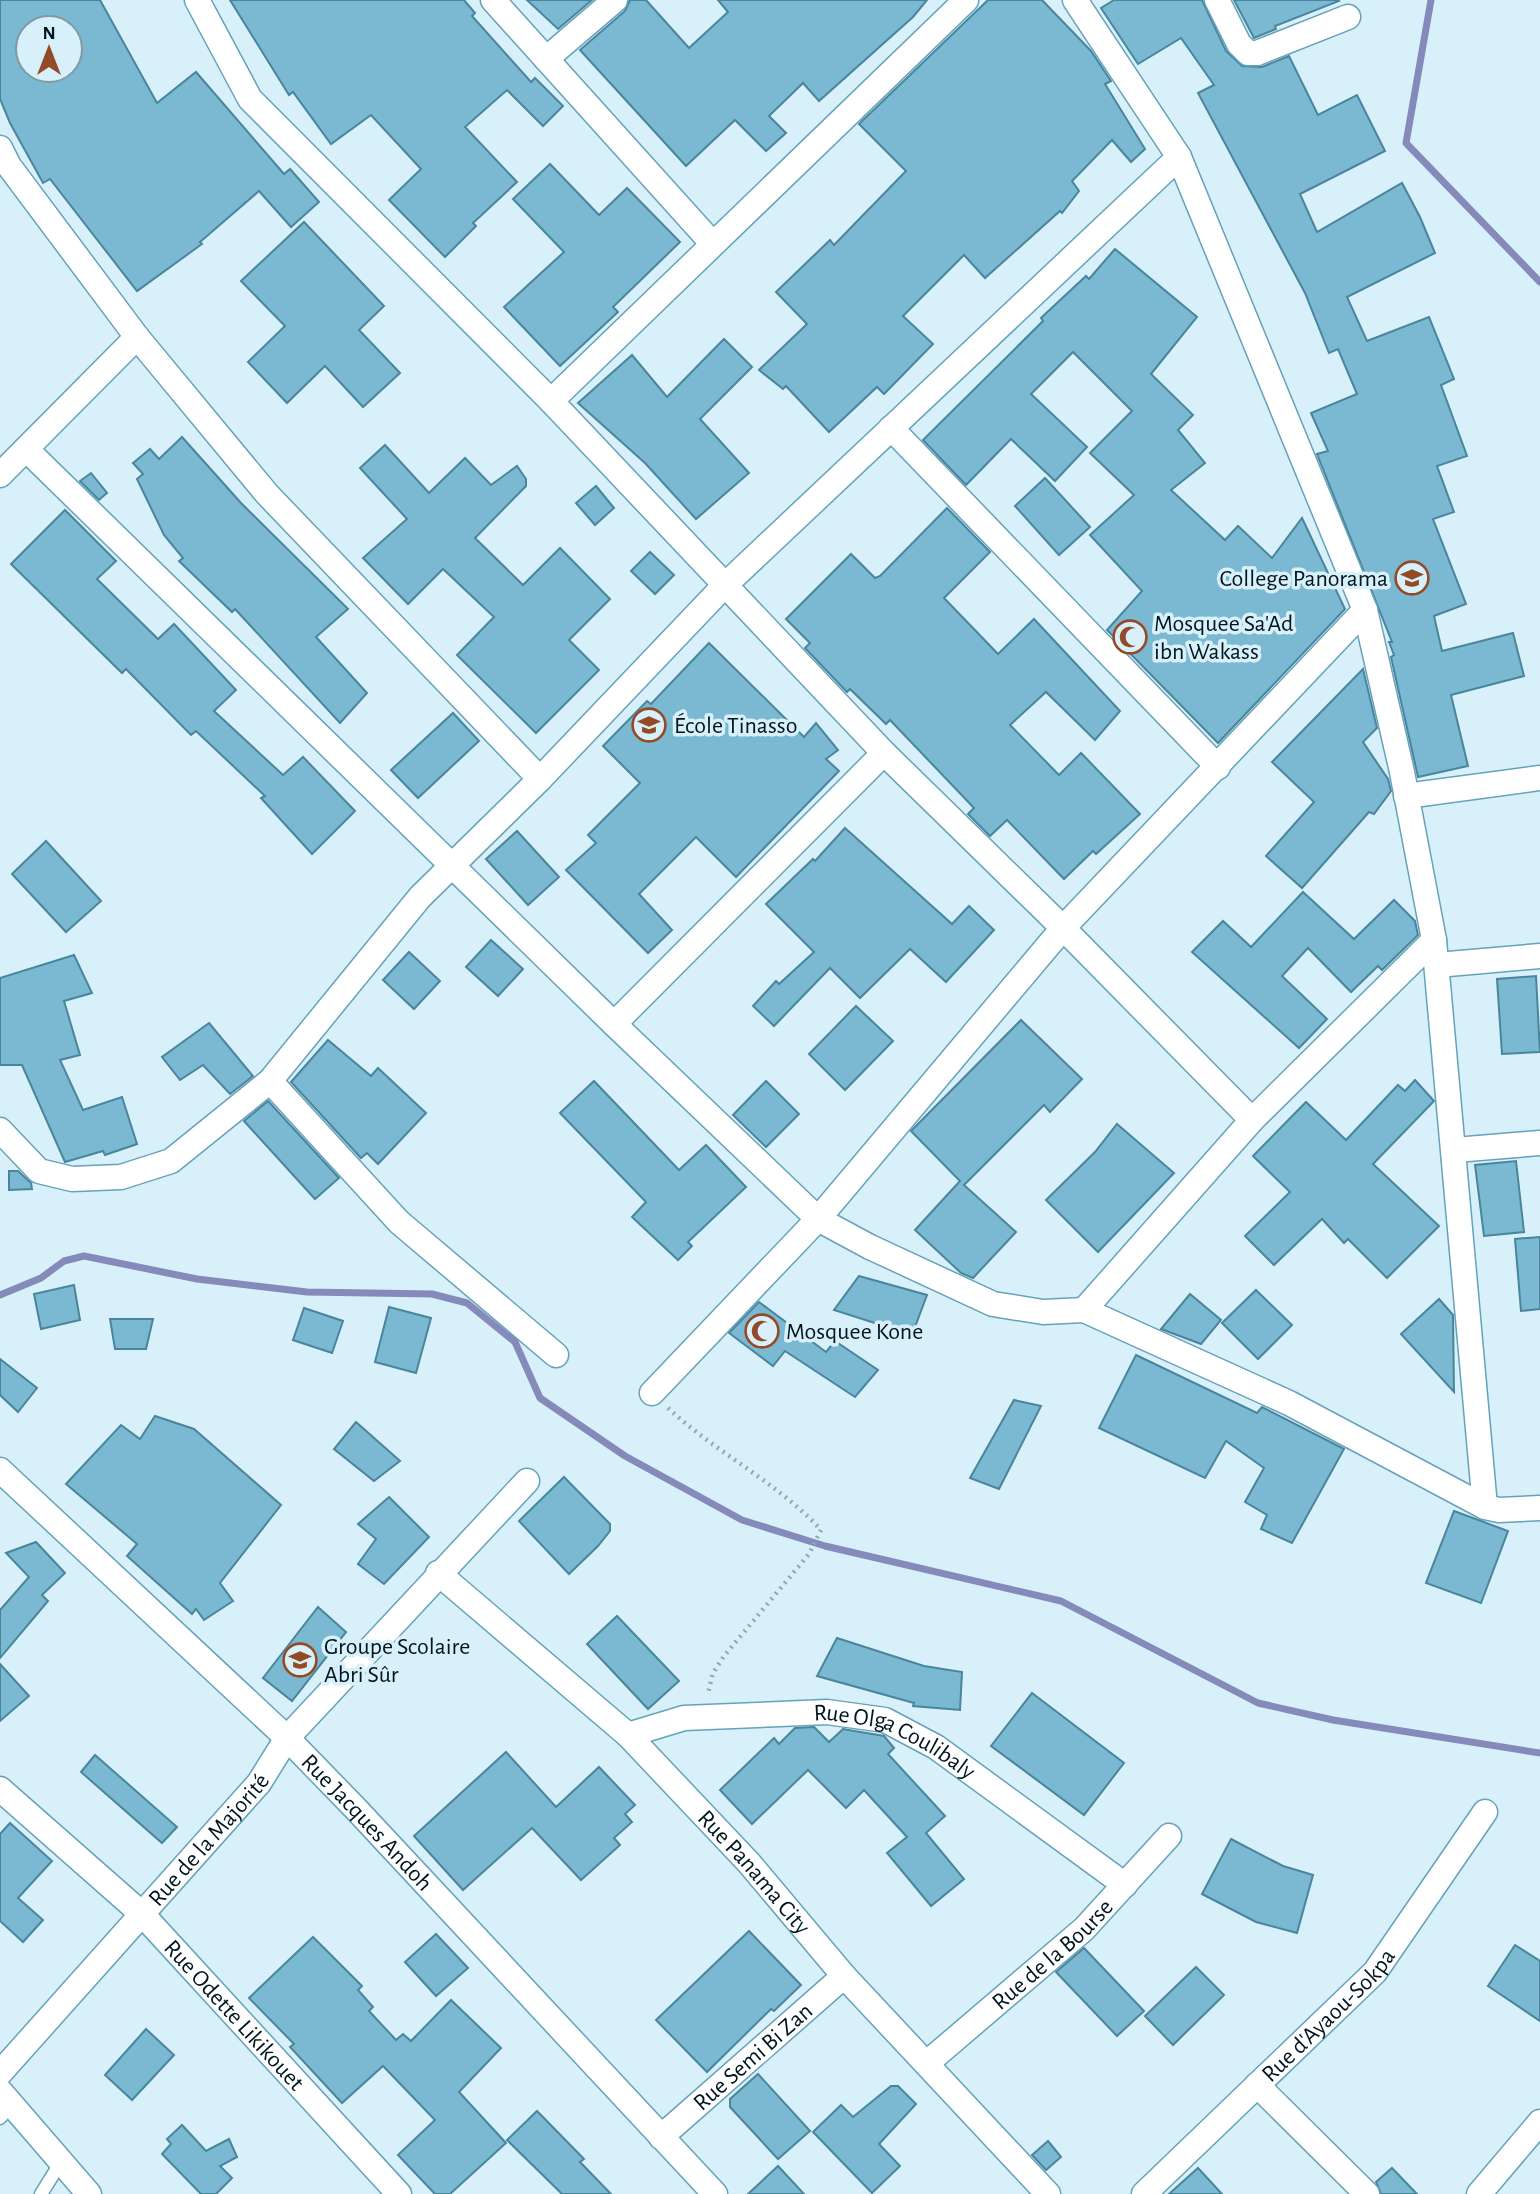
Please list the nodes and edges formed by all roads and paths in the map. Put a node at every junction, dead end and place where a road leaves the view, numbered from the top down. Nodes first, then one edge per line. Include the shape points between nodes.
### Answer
1 (197, 0) edge
2 (493, 0) edge
3 (615, 0) edge
4 (966, 0) edge
5 (1075, 0) edge
6 (1217, 0) edge
7 (1348, 18) dead end
8 (546, 59) junction
9 (1179, 157) junction
10 (3, 160) edge
11 (712, 243) junction
12 (138, 337) junction
13 (551, 401) junction
14 (891, 428) junction
15 (27, 450) junction
16 (0, 475) edge
17 (723, 587) junction
18 (1365, 610) junction
19 (884, 753) junction
20 (1218, 767) junction
21 (1540, 778) edge
22 (540, 779) junction
23 (1406, 796) junction
24 (452, 864) junction
25 (1063, 928) junction
26 (1434, 940) junction
27 (1540, 956) edge
28 (1437, 965) junction
29 (614, 1024) junction
30 (270, 1081) junction
31 (1252, 1120) junction
32 (0, 1129) edge
33 (1540, 1143) edge
34 (1455, 1150) junction
35 (818, 1219) junction
36 (1084, 1310) junction
37 (556, 1355) dead end
38 (652, 1393) joint
39 (0, 1470) edge
40 (527, 1481) dead end
41 (1485, 1507) junction
42 (1540, 1508) edge
43 (438, 1573) junction
44 (684, 1718) junction
45 (628, 1735) junction
46 (287, 1738) junction
47 (0, 1789) edge
48 (1485, 1812) dead end
49 (1169, 1836) dead end
50 (1125, 1885) junction
51 (142, 1914) junction
52 (844, 1976) junction
53 (927, 2063) junction
54 (0, 2073) edge
55 (1256, 2085) junction
56 (4, 2104) edge
57 (1540, 2122) edge
58 (662, 2137) junction
59 (61, 2162) junction
60 (41, 2194) edge
61 (89, 2194) edge
62 (398, 2194) edge
63 (715, 2194) edge
64 (1048, 2194) edge
65 (1144, 2194) edge
66 (1367, 2194) edge
67 (1479, 2194) edge

1 - 13 street via 250,99
2 - 8 street
3 - 8 street
4 - 11 street
5 - 9 street
6 - 7 street via 1238,44 1248,53
8 - 11 street
9 - 14 street
9 - 18 street
10 - 12 street
11 - 13 street
12 - 15 street
12 - 22 street via 267,494
13 - 17 street
14 - 17 street
14 - 20 street
15 - 16 street
15 - 24 street
17 - 19 street
17 - 22 street
18 - 20 street
18 - 23 street
19 - 25 street
19 - 29 street
20 - 25 street
21 - 23 street
22 - 24 street
23 - 26 street
24 - 29 street
24 - 30 street
25 - 31 street
25 - 35 street
26 - 28 street
26 - 31 street
27 - 28 street
28 - 34 street
29 - 35 street
30 - 32 street via 171,1161 121,1177 72,1178 39,1171
30 - 37 street via 399,1222
31 - 36 street
33 - 34 street
34 - 41 street
35 - 36 street via 993,1304 1043,1312
35 - 38 street
36 - 41 street via 1289,1403
38 - 44 path via 697,1435 803,1510 821,1530 809,1554 724,1656 713,1673 709,1692
39 - 46 street, Rue Jacques Andoh
40 - 43 street, Rue de la Majorité
41 - 42 street
43 - 45 street, Rue Panama City
43 - 46 street, Rue de la Majorité
44 - 45 street, Rue Olga Coulibaly
44 - 50 street, Rue Olga Coulibaly via 827,1712 885,1720 936,1747
45 - 52 street, Rue Panama City via 748,1863
46 - 51 street, Rue de la Majorité via 258,1783
46 - 58 street, Rue Jacques Andoh
47 - 51 street, Rue Odette Likikouet
48 - 55 street, Rue d'Ayaou-Sokpa via 1375,1972
49 - 50 street, Rue de la Bourse
50 - 53 street, Rue de la Bourse via 1084,1929
51 - 54 street, Rue de la Majorité
51 - 62 street, Rue Odette Likikouet
52 - 53 street, Rue Panama City
52 - 58 street, Rue Semi Bi Zan
53 - 64 street, Rue Panama City
55 - 65 street, Rue d'Ayaou-Sokpa
55 - 66 street
56 - 59 street
57 - 67 street
58 - 63 street, Rue Jacques Andoh
59 - 60 lane
59 - 61 street

